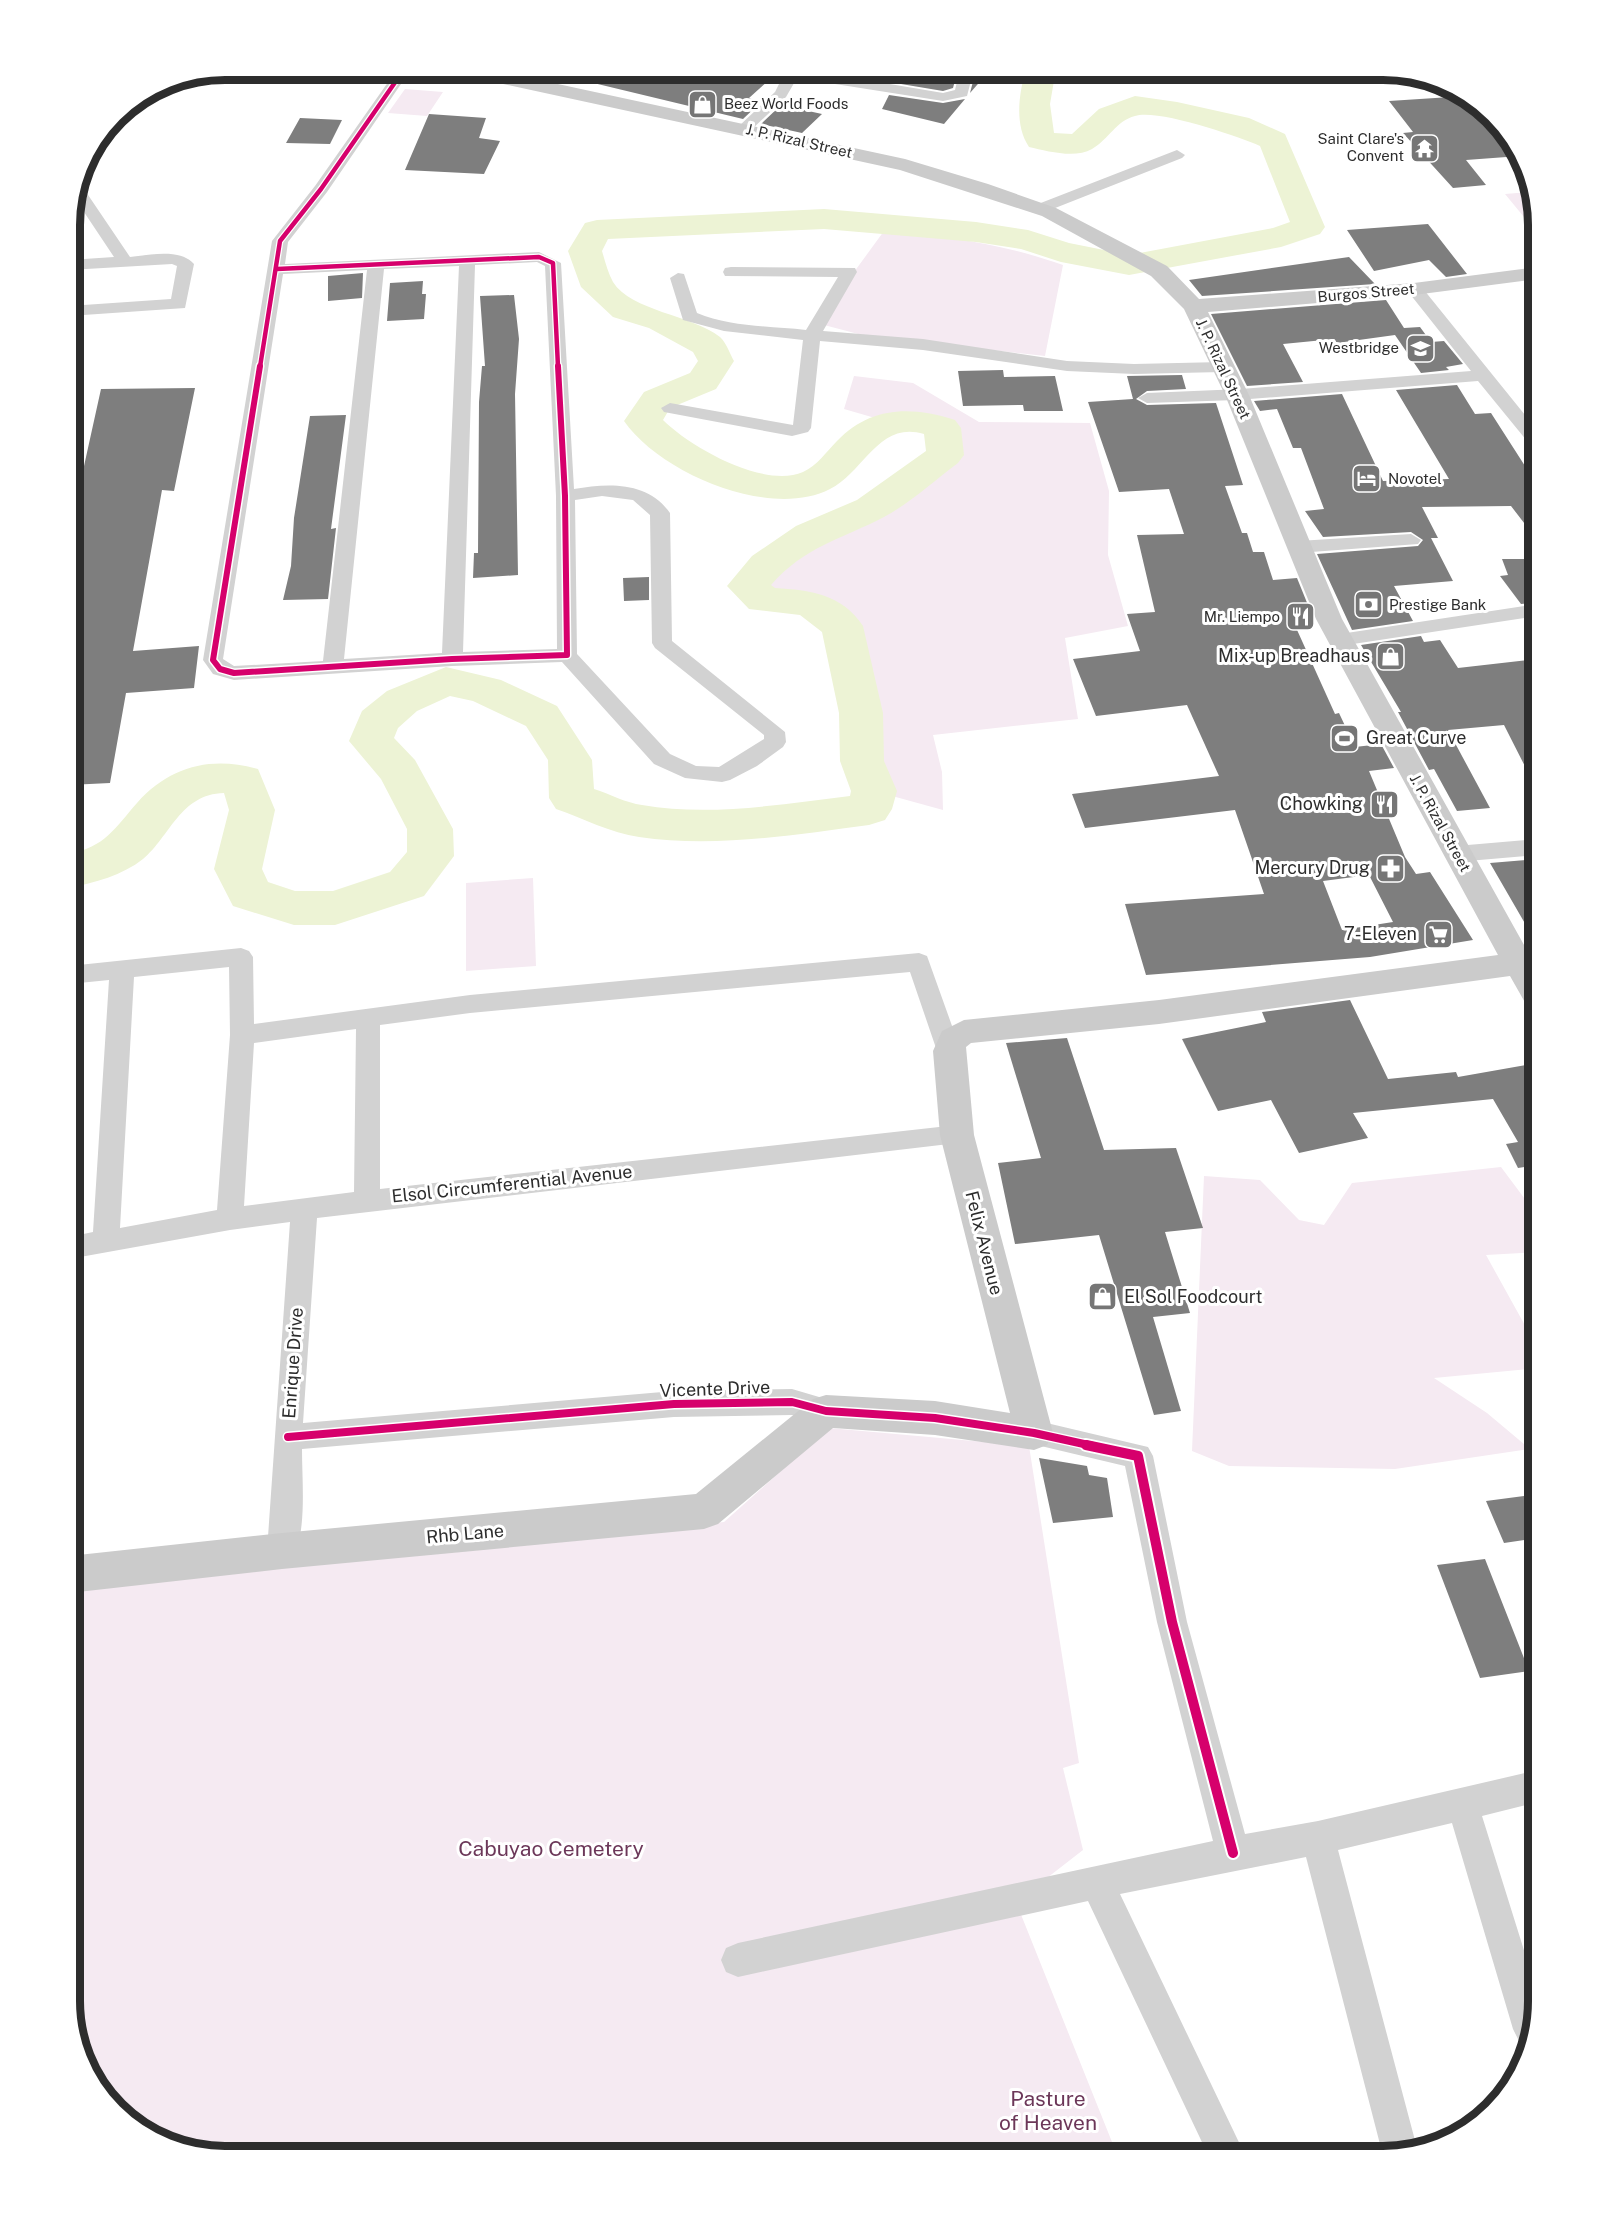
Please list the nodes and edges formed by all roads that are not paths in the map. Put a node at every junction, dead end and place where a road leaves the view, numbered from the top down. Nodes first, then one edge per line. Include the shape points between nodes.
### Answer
1 (397, 80) edge
2 (514, 80) edge
3 (788, 80) edge
4 (845, 80) edge
5 (965, 80) edge
6 (738, 127) junction
7 (1177, 155) dead end
8 (82, 198) edge
9 (1039, 209) junction
10 (96, 217) junction
11 (80, 218) edge
12 (125, 261) junction
13 (467, 261) junction
14 (80, 264) edge
15 (376, 265) junction
16 (277, 269) junction
17 (731, 272) dead end
18 (1528, 274) edge
19 (678, 278) dead end
20 (1414, 289) junction
21 (1194, 306) junction
22 (80, 310) edge
23 (812, 336) junction
24 (1222, 368) junction
25 (1482, 375) junction
26 (1236, 394) junction
27 (1147, 398) dead end
28 (670, 408) dead end
29 (1528, 431) edge
30 (565, 496) junction
31 (1411, 540) dead end
32 (1298, 547) junction
33 (1528, 612) edge
34 (1340, 640) junction
35 (567, 655) junction
36 (452, 659) junction
37 (333, 667) junction
38 (1528, 848) edge
39 (1456, 854) junction
40 (1518, 964) junction
41 (122, 969) junction
42 (80, 974) edge
43 (1528, 981) edge
44 (369, 1019) junction
45 (242, 1035) junction
46 (949, 1051) junction
47 (957, 1135) junction
48 (367, 1200) junction
49 (304, 1210) junction
50 (230, 1219) junction
51 (106, 1243) junction
52 (80, 1247) edge
53 (826, 1411) junction
54 (1034, 1433) junction
55 (288, 1437) junction
56 (282, 1551) junction
57 (80, 1574) edge
58 (1528, 1789) edge
59 (1463, 1806) junction
60 (1318, 1838) junction
61 (1233, 1853) junction
62 (1097, 1884) junction
63 (738, 1960) dead end
64 (1527, 2015) edge
65 (1398, 2145) edge
66 (1223, 2146) edge

1 - 16 street via 280,241
2 - 6 main road, J. P. Rizal Street
3 - 6 street via 781,94
4 - 5 street via 954,97 962,93
6 - 9 main road, J. P. Rizal Street via 905,165
7 - 9 street
8 - 10 street
9 - 21 main road, J. P. Rizal Street via 1159,271
10 - 11 street
10 - 12 street
12 - 14 street
12 - 22 street via 174,259 186,264 179,304
13 - 15 street
13 - 30 street via 539,257 553,263
13 - 36 street
15 - 16 street
15 - 37 street
16 - 37 street via 213,660 220,669 234,673
17 - 23 street via 849,272
18 - 20 main road, Burgos Street
19 - 23 street via 689,316
20 - 21 main road, Burgos Street
20 - 25 street
21 - 24 main road, J. P. Rizal Street
23 - 24 street via 908,343 1045,364
23 - 28 street via 802,428 792,431
24 - 26 main road, J. P. Rizal Street
25 - 26 street
25 - 29 street
26 - 27 street
26 - 32 main road, J. P. Rizal Street
30 - 35 street
30 - 35 street via 602,490 639,495 660,513 662,643 774,732 775,742 722,775 693,773 662,759
31 - 32 street
32 - 34 main road, J. P. Rizal Street
33 - 34 street
34 - 39 main road, J. P. Rizal Street
35 - 36 street
36 - 37 street
38 - 39 street
39 - 40 main road, J. P. Rizal Street
40 - 43 main road, J. P. Rizal Street
40 - 46 main road via 1159,1012 964,1032 953,1040
41 - 42 street
41 - 45 street via 241,957
41 - 51 street
44 - 45 street
44 - 46 street via 470,1004 919,962
44 - 48 street
45 - 50 street
46 - 47 main road, Felix Avenue
47 - 48 street, Elsol Circumferential Avenue
47 - 54 main road, Felix Avenue
48 - 49 street, Elsol Circumferential Avenue
49 - 50 street, Elsol Circumferential Avenue
49 - 55 street, Enrique Drive
50 - 51 street, Elsol Circumferential Avenue
51 - 52 street, Elsol Circumferential Avenue
53 - 54 main road, Vicente Drive via 935,1418
53 - 55 street, Vicente Drive via 792,1402 674,1404
53 - 56 main road, Rhb Lane via 704,1511
54 - 61 street, Vicente Drive via 1138,1456 1172,1622
55 - 56 street, Enrique Drive
56 - 57 main road, Rhb Lane
58 - 59 street
59 - 60 street
59 - 64 street
60 - 61 street
60 - 65 street
61 - 62 street
62 - 63 street
62 - 66 street

